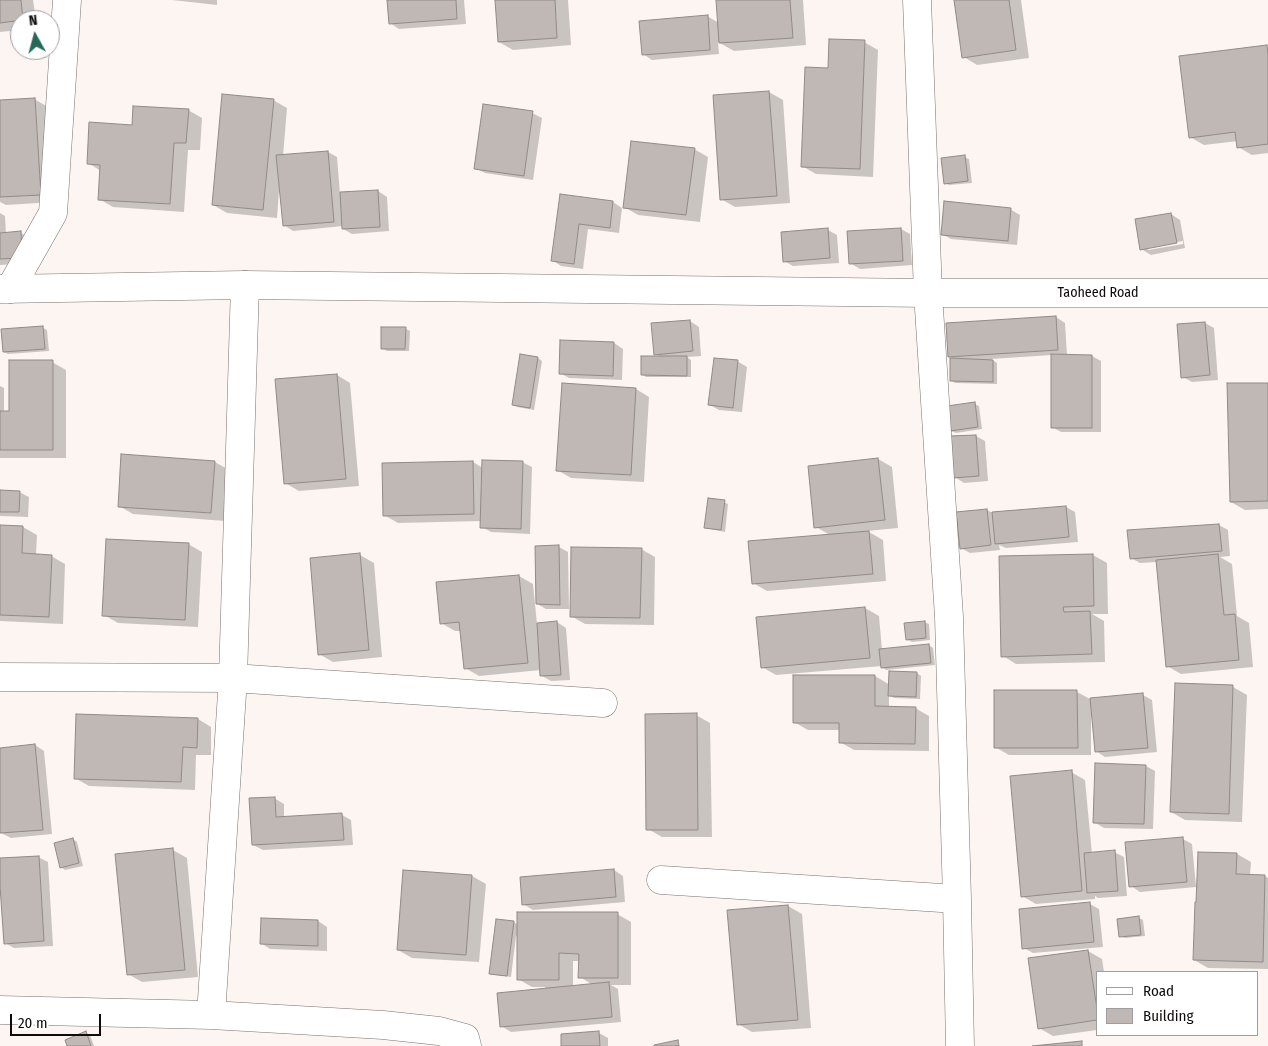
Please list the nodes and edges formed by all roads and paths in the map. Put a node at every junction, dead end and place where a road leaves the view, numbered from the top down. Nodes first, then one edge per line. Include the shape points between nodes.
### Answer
1 (67, 0) edge
2 (917, 0) edge
3 (245, 285) junction
4 (5, 289) edge
5 (928, 293) junction
6 (1268, 293) edge
7 (0, 677) edge
8 (233, 678) junction
9 (603, 703) dead end
10 (661, 880) dead end
11 (957, 899) junction
12 (0, 1010) edge
13 (211, 1014) junction
14 (467, 1046) edge
15 (960, 1046) edge

1 - 4 street via 53,213
2 - 5 street
3 - 4 street, Taoheed Road
3 - 5 street, Taoheed Road
3 - 8 street
5 - 6 street, Taoheed Road
5 - 11 street via 948,617
7 - 8 street
8 - 9 street
8 - 13 street
10 - 11 street
11 - 15 street
12 - 13 street
13 - 14 street via 439,1031 465,1038

